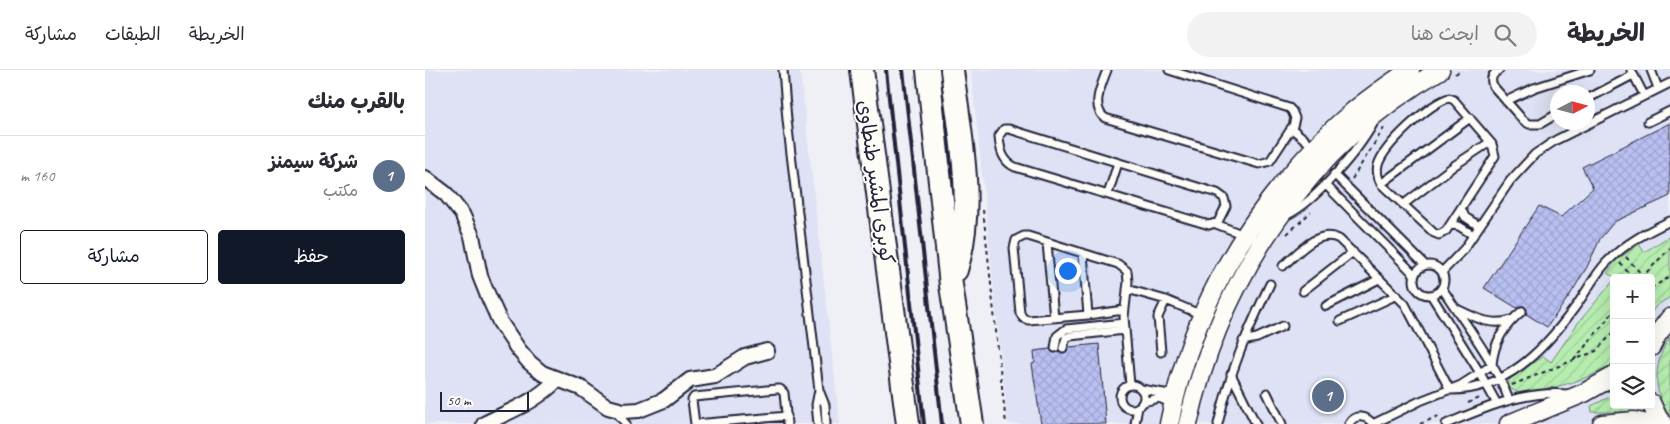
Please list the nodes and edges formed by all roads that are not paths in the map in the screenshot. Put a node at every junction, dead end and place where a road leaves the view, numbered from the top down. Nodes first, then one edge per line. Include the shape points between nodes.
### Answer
1 (783, 70) edge
2 (862, 70) edge
3 (928, 70) edge
4 (952, 70) edge
5 (1107, 70) edge
6 (1169, 70) edge
7 (1410, 70) edge
8 (1439, 70) edge
9 (1499, 70) edge
10 (1590, 70) edge
11 (1651, 70) edge
12 (1632, 72) edge
13 (1670, 83) edge
14 (1658, 88) junction
15 (1595, 94) edge
16 (1643, 95) junction
17 (1506, 101) junction
18 (1381, 110) junction
19 (1670, 111) edge
20 (1469, 118) junction
21 (1550, 118) edge
22 (1648, 122) dead end
23 (1291, 128) junction
24 (1490, 142) junction
25 (1315, 148) junction
26 (1118, 163) junction
27 (1334, 174) junction
28 (425, 178) edge
29 (1325, 184) junction
30 (1381, 184) junction
31 (1108, 194) junction
32 (1405, 204) junction
33 (1461, 208) junction
34 (1270, 214) junction
35 (1670, 221) edge
36 (1216, 224) junction
37 (1450, 225) junction
38 (1479, 226) junction
39 (1244, 235) junction
40 (1473, 235) junction
41 (1047, 243) junction
42 (1353, 252) junction
43 (1083, 254) junction
44 (1425, 265) junction
45 (1283, 266) dead end
46 (1442, 272) junction
47 (1414, 274) junction
48 (1379, 279) junction
49 (1270, 284) dead end
50 (951, 285) junction
51 (1442, 288) junction
52 (1127, 289) junction
53 (1303, 291) dead end
54 (1397, 294) junction
55 (1431, 295) junction
56 (1166, 300) junction
57 (1326, 306) dead end
58 (1455, 308) junction
59 (1124, 310) junction
60 (1522, 311) dead end
61 (1088, 315) junction
62 (1202, 316) junction
63 (1055, 318) junction
64 (1670, 318) edge
65 (1512, 320) junction
66 (1340, 321) dead end
67 (1283, 326) dead end
68 (1124, 327) junction
69 (1655, 339) edge
70 (1243, 341) junction
71 (1059, 348) dead end
72 (767, 351) dead end
73 (1161, 352) dead end
74 (1492, 365) junction
75 (1480, 373) junction
76 (1231, 374) junction
77 (1610, 378) edge
78 (558, 379) junction
79 (1500, 379) junction
80 (1487, 384) junction
81 (1130, 385) junction
82 (1141, 389) junction
83 (819, 390) junction
84 (1450, 390) junction
85 (1267, 393) dead end
86 (1578, 395) junction
87 (1175, 400) junction
88 (1509, 400) junction
89 (1141, 404) junction
90 (1497, 404) junction
91 (1654, 409) edge
92 (615, 410) junction
93 (1252, 415) junction
94 (787, 416) junction
95 (484, 424) edge
96 (626, 424) edge
97 (695, 424) edge
98 (787, 424) edge
99 (818, 424) edge
100 (826, 424) edge
101 (908, 424) edge
102 (973, 424) edge
103 (1135, 424) edge
104 (1169, 424) edge
105 (1188, 424) edge
106 (1218, 424) edge
107 (1250, 424) edge
108 (1256, 424) edge
109 (1282, 424) edge
110 (1349, 424) edge
111 (1373, 424) edge
112 (1446, 424) edge
113 (1509, 424) edge
114 (1602, 424) edge
115 (1649, 424) edge
116 (1663, 424) edge

1 - 83 lane
2 - 101 highway, كوبرى المشير طنطاوى
3 - 50 highway
4 - 50 highway via 965,193 961,248
5 - 23 lane via 1097,104 1098,111 1105,118 1259,164 1270,161
6 - 23 lane via 1289,108 1295,118
7 - 25 street via 1349,114
8 - 18 street
9 - 17 lane via 1492,83
10 - 17 lane
11 - 14 lane
12 - 15 lane
12 - 16 lane
13 - 14 lane
14 - 16 lane
16 - 38 lane via 1535,154 1514,176
17 - 21 lane via 1529,124 1540,124
18 - 27 lane via 1361,143
18 - 34 street
19 - 22 lane
20 - 24 lane
20 - 30 lane
20 - 30 lane via 1449,98 1420,117 1400,134 1379,163 1377,174
23 - 25 lane
24 - 32 lane
24 - 33 lane via 1495,152 1494,160
25 - 34 street
26 - 31 lane
26 - 31 lane via 1009,129 1000,133 1002,154 1012,166
26 - 36 lane via 1220,194 1226,206
27 - 29 lane
27 - 44 lane
28 - 78 street via 447,194 465,219 480,276 509,336 535,368
29 - 34 lane via 1303,206 1286,216
29 - 47 lane
30 - 32 lane
31 - 36 lane via 1209,225
32 - 37 lane via 1436,234 1444,233
33 - 37 lane
33 - 38 lane via 1465,217
34 - 39 street
34 - 105 street via 1259,244 1219,325
35 - 79 lane via 1632,241 1617,253 1533,358
36 - 39 lane
37 - 40 lane via 1459,226
38 - 40 lane
39 - 62 street
40 - 46 lane
41 - 43 lane
41 - 63 lane
41 - 63 lane via 1024,236 1014,244 1019,304 1025,320
42 - 45 lane via 1339,239 1325,236 1315,240
42 - 48 lane
42 - 53 lane
43 - 52 lane via 1123,266 1129,276
43 - 61 lane
44 - 46 lane via 1435,266
44 - 47 lane
46 - 51 lane
47 - 55 lane via 1417,289
48 - 54 lane
48 - 57 lane
49 - 70 lane
50 - 102 highway
51 - 55 lane
51 - 58 lane
52 - 56 lane
52 - 59 lane
54 - 66 lane
54 - 84 lane via 1410,310
55 - 75 lane
56 - 62 lane
56 - 73 lane via 1158,317
58 - 65 lane via 1488,322
58 - 74 lane
59 - 61 lane
59 - 68 lane
60 - 65 lane
61 - 63 lane
62 - 87 street
64 - 69 street
65 - 74 lane via 1498,338
67 - 70 lane
68 - 71 lane via 1070,336
68 - 81 lane
70 - 76 lane
72 - 92 street via 745,357 715,376 690,380 664,400 639,410
74 - 75 lane
74 - 79 lane
75 - 80 lane
75 - 84 lane
76 - 93 lane
76 - 106 lane
77 - 86 street
78 - 92 street via 581,388
78 - 95 street via 522,407
79 - 80 lane
79 - 88 lane
80 - 84 lane
80 - 90 lane
81 - 82 lane
81 - 89 lane via 1122,391 1121,401 1129,408
82 - 87 lane
82 - 89 lane via 1144,397
83 - 99 lane
83 - 100 lane via 825,405
84 - 111 lane via 1412,404
85 - 109 lane
86 - 88 lane via 1536,394
86 - 113 street
87 - 89 lane via 1159,398
87 - 104 street
88 - 90 lane
89 - 103 lane
90 - 112 lane
91 - 116 street
92 - 96 lane
93 - 107 lane
93 - 108 lane
94 - 97 lane
94 - 97 lane via 784,392 777,389 695,397 692,400
94 - 98 lane
110 - 111 lane via 1360,416
114 - 115 street via 1627,421

